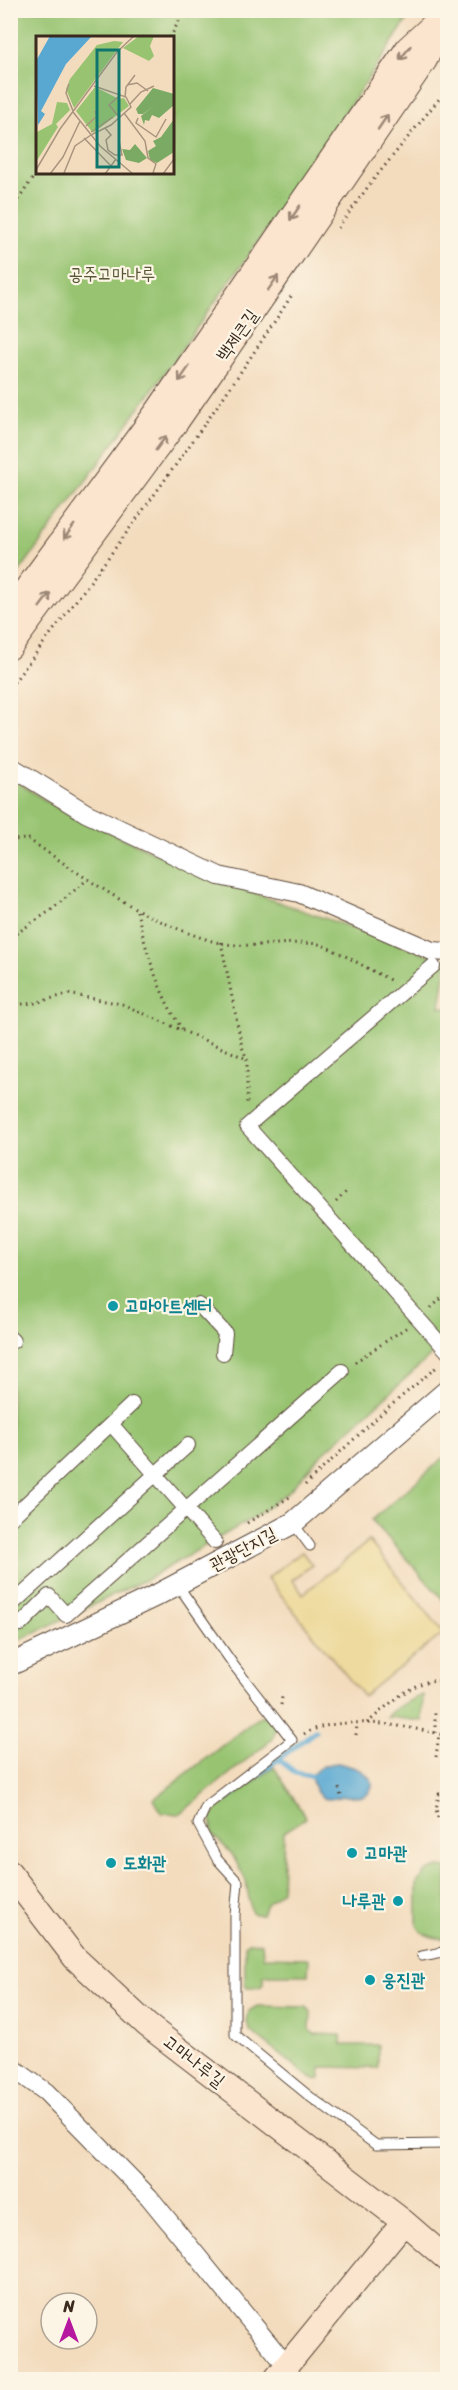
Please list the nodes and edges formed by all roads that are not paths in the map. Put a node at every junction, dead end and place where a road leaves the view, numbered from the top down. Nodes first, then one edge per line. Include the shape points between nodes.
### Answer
1 (447, 13) edge
2 (10, 611) edge
3 (10, 647) edge
4 (10, 766) edge
5 (447, 952) edge
6 (433, 966) dead end
7 (199, 1305) dead end
8 (447, 1352) edge
9 (223, 1353) dead end
10 (342, 1371) road end
11 (447, 1390) edge
12 (132, 1404) dead end
13 (111, 1424) junction
14 (188, 1444) dead end
15 (155, 1474) junction
16 (186, 1509) junction
17 (10, 1519) edge
18 (293, 1523) junction
19 (215, 1542) dead end
20 (310, 1546) dead end
21 (177, 1584) junction
22 (10, 1606) edge
23 (10, 1625) edge
24 (10, 1665) edge
25 (10, 1873) edge
26 (447, 1951) edge
27 (422, 1956) dead end
28 (10, 2066) edge
29 (447, 2144) edge
30 (404, 2222) junction
31 (447, 2260) edge
32 (280, 2372) edge

1 -> 2 main road, 백제큰길 via 408,48 159,409
3 -> 1 main road, 백제큰길 via 170,431 285,265 425,60
4 - 5 street via 86,813 219,876 299,893 432,951
6 - 8 street via 247,1126
7 - 9 street via 225,1332
10 - 16 street
11 - 18 street, 관광단지길
12 - 13 street
13 - 15 street
13 - 17 street
14 - 15 street
15 - 16 street
15 - 22 street
16 - 19 street
16 - 23 street via 66,1616 49,1596 21,1624
18 - 20 lane
18 - 21 street, 관광단지길
21 - 24 street, 관광단지길
21 - 29 lane via 292,1740 206,1806 198,1824 238,1882 235,2035 376,2145
25 - 30 main road, 고마나루길 via 75,1958 147,2025
26 - 27 lane
28 - 32 street via 46,2092 149,2197
30 - 31 main road, 고마나루길
30 - 32 main road

